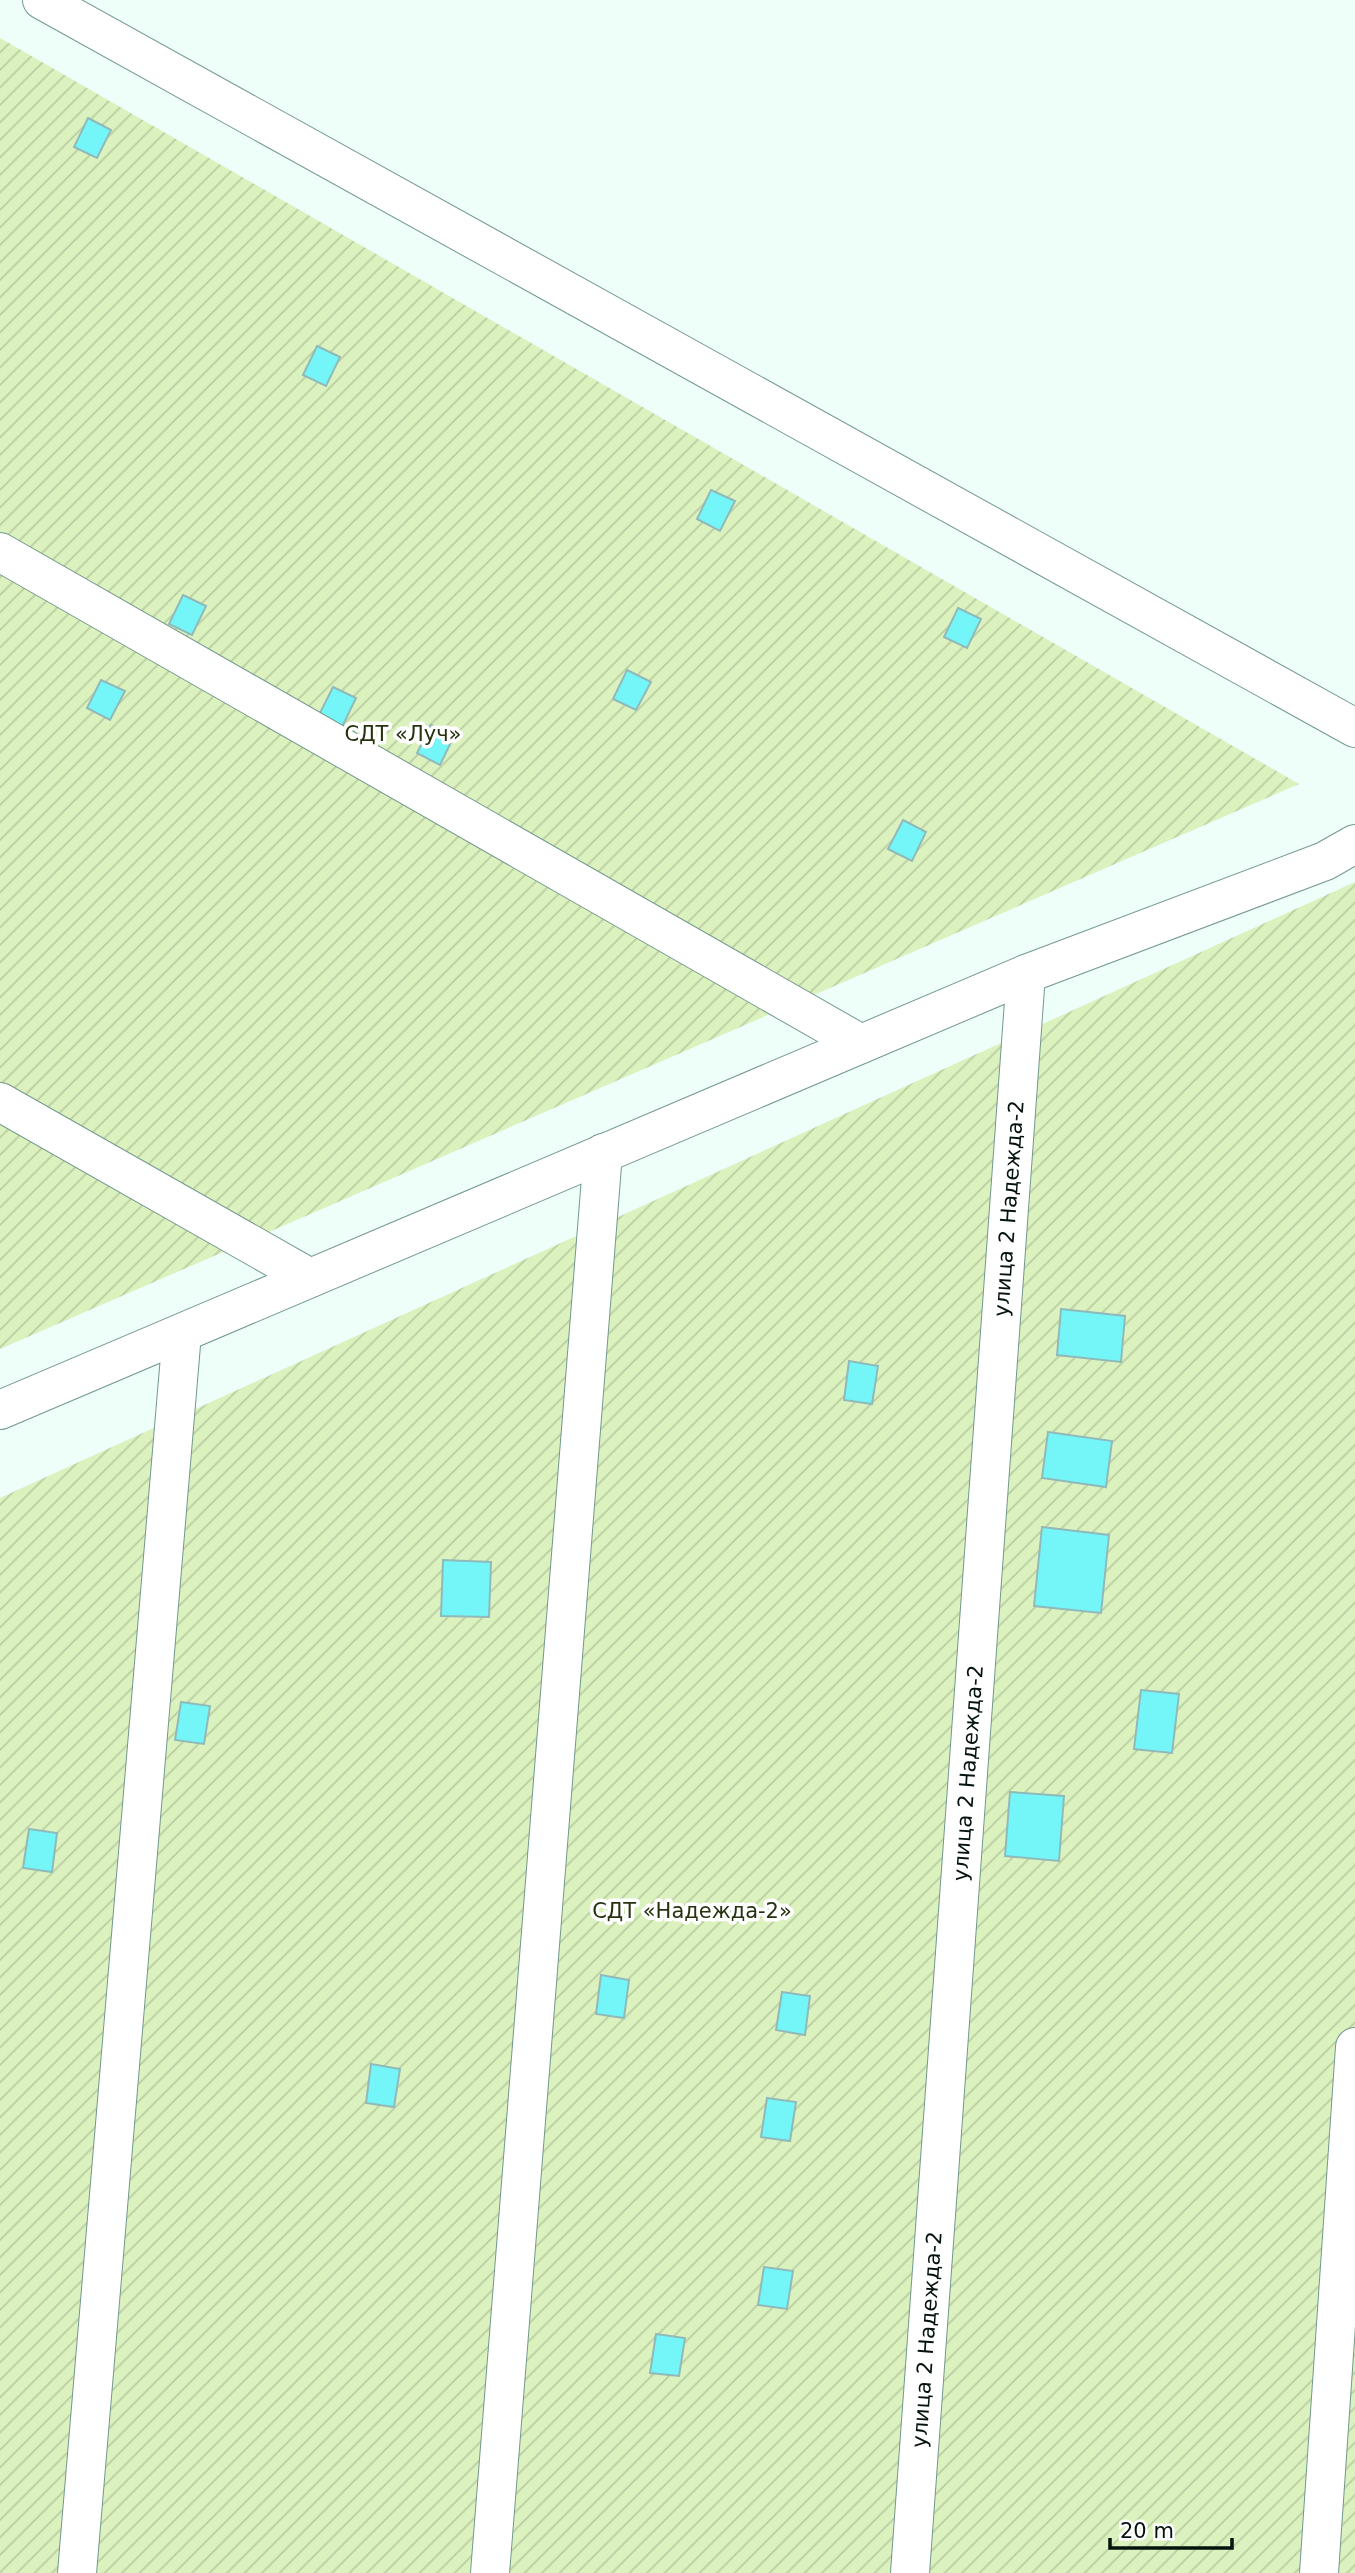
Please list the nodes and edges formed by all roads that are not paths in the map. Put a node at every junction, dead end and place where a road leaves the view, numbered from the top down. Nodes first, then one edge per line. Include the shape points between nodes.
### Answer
1 (42, 0) edge
2 (0, 552) edge
3 (1355, 728) edge
4 (1355, 844) edge
5 (1026, 974) junction
6 (861, 1044) junction
7 (0, 1102) edge
8 (603, 1153) junction
9 (310, 1278) junction
10 (182, 1333) junction
11 (0, 1410) edge
12 (1355, 2047) edge
13 (77, 2573) edge
14 (490, 2573) edge
15 (910, 2573) edge
16 (1319, 2573) edge

1 - 3 street
2 - 6 street
4 - 5 street via 1325,861
5 - 6 street
5 - 15 street, улица 2 Надежда-2
6 - 8 street
7 - 9 street
8 - 9 street
8 - 14 street
9 - 10 street
10 - 11 street
10 - 13 street
12 - 16 street

